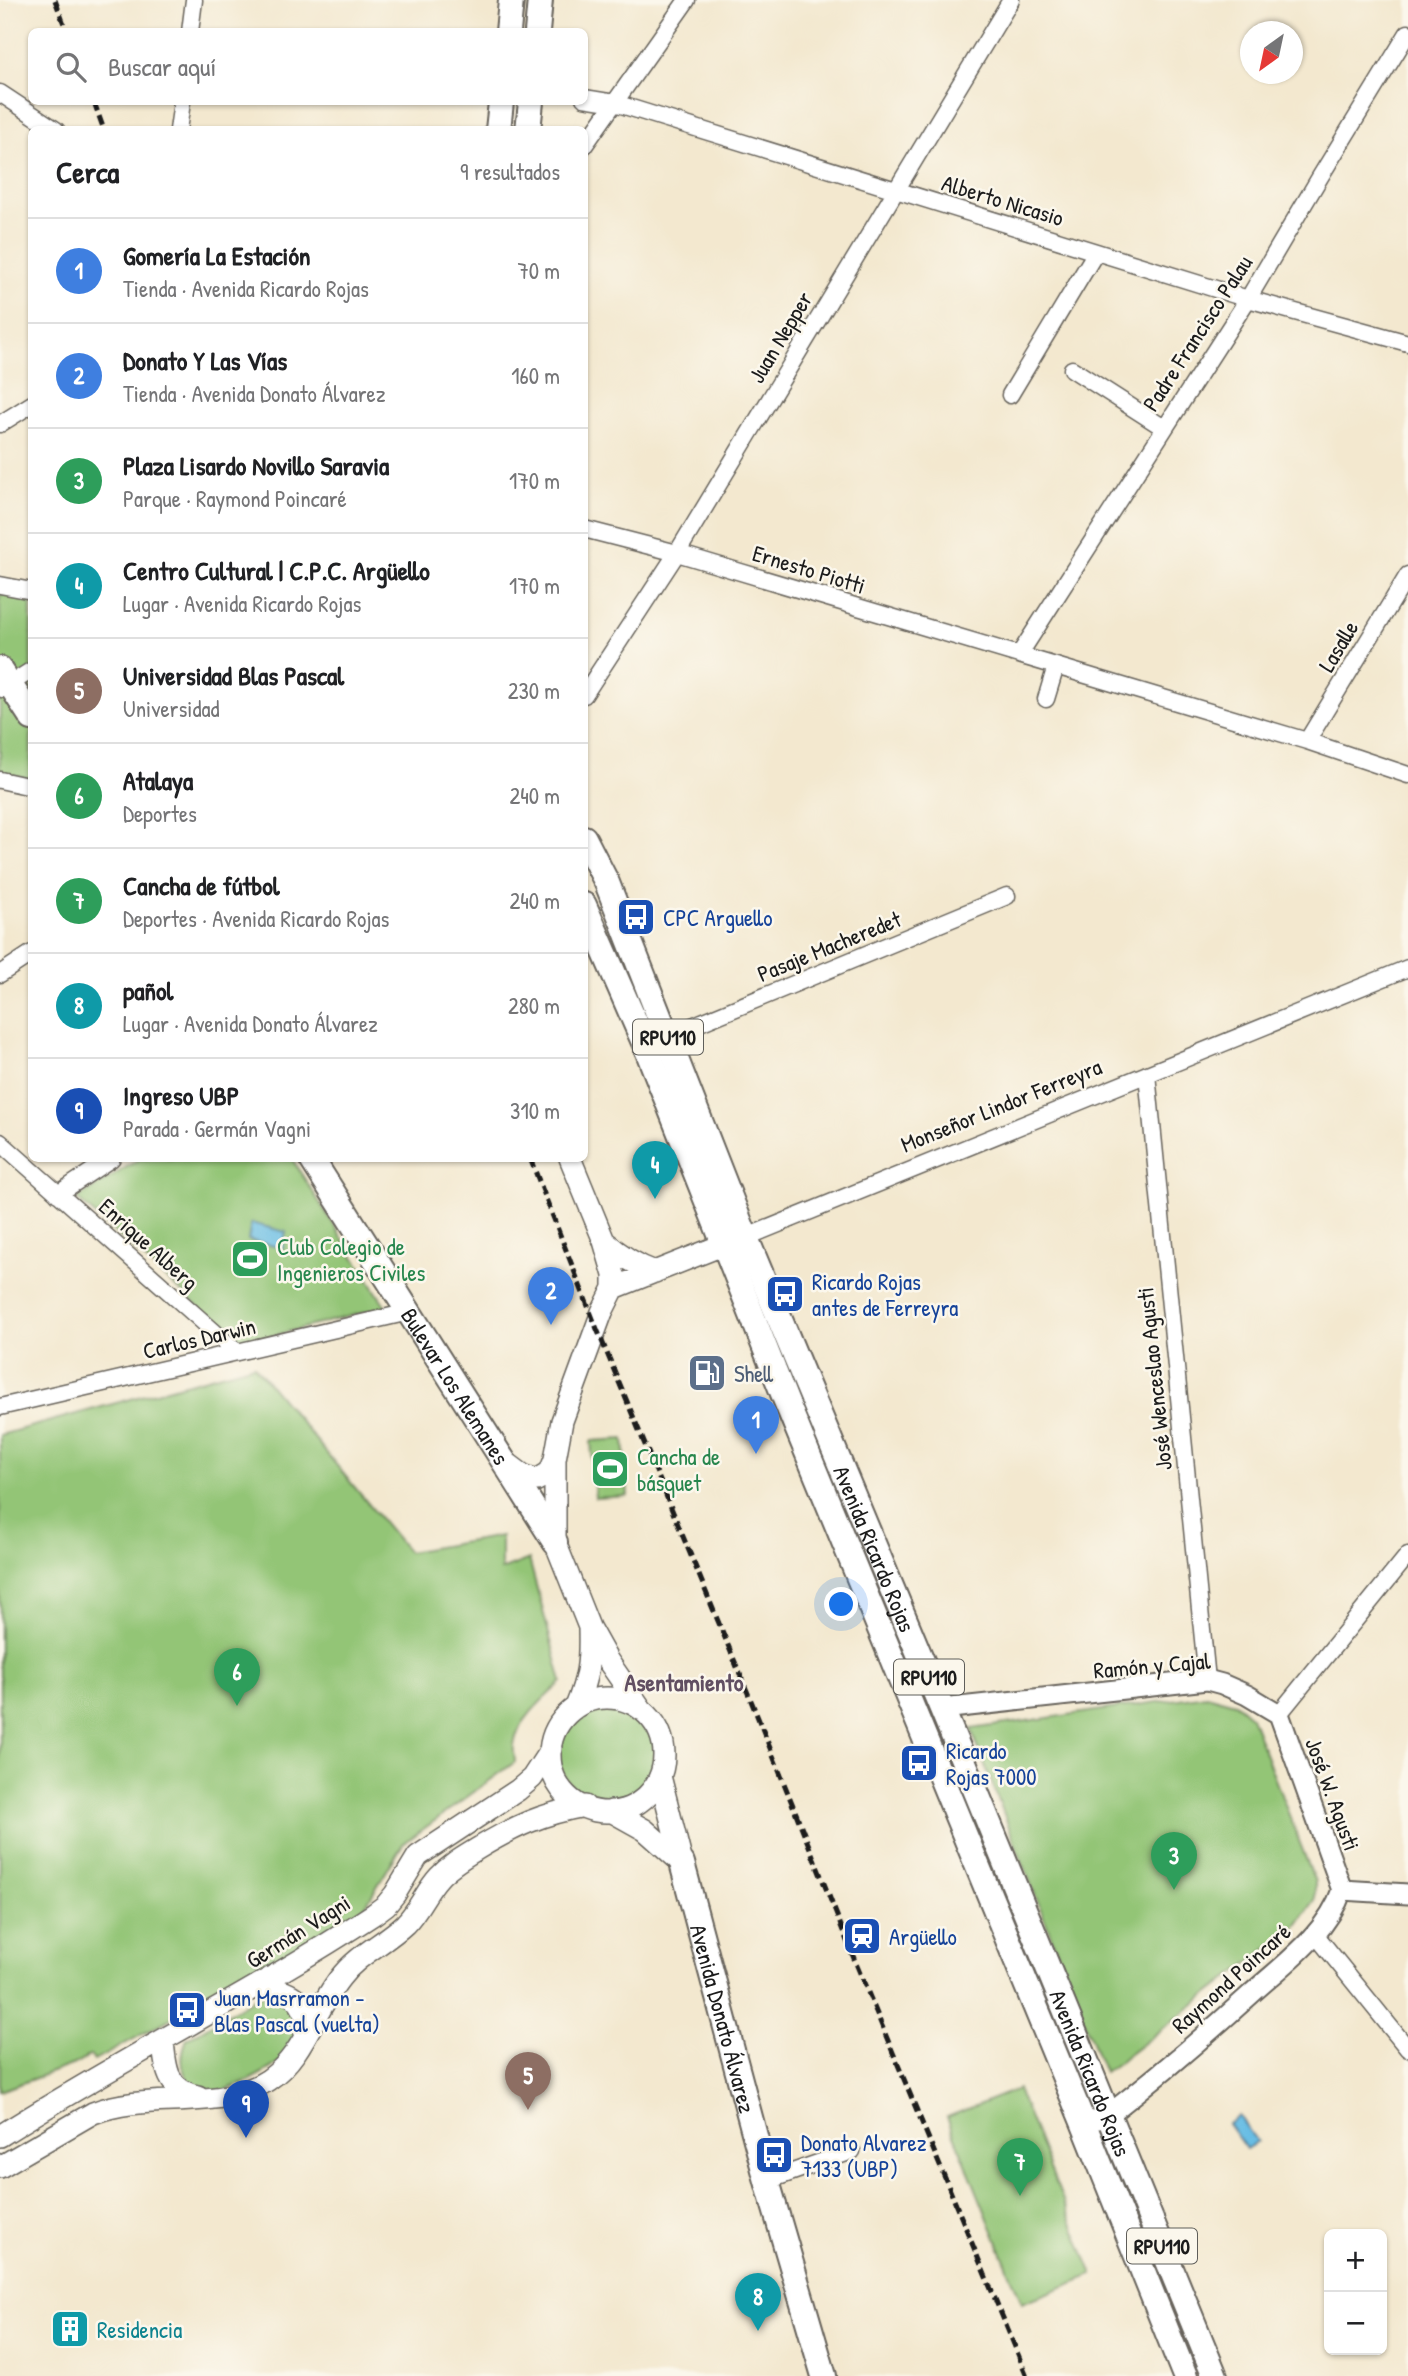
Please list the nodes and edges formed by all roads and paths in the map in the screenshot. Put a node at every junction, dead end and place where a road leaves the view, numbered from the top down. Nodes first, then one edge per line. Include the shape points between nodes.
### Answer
1 (194, 0) edge
2 (511, 0) edge
3 (532, 0) edge
4 (540, 0) edge
5 (687, 0) edge
6 (1011, 0) edge
7 (190, 28) edge
8 (508, 28) edge
9 (530, 28) edge
10 (537, 28) edge
11 (1408, 33) edge
12 (0, 93) edge
13 (588, 98) edge
14 (615, 103) junction
15 (182, 105) edge
16 (501, 105) edge
17 (50, 126) edge
18 (179, 126) edge
19 (498, 126) edge
20 (588, 140) edge
21 (895, 190) junction
22 (1096, 252) junction
23 (1248, 299) junction
24 (1408, 343) edge
25 (1072, 369) dead end
26 (1010, 395) dead end
27 (28, 406) edge
28 (0, 424) edge
29 (1164, 428) junction
30 (588, 529) edge
31 (677, 553) junction
32 (1408, 575) edge
33 (0, 585) edge
34 (28, 591) edge
35 (1019, 655) junction
36 (1055, 666) junction
37 (28, 672) edge
38 (3, 681) edge
39 (588, 689) edge
40 (1046, 699) dead end
41 (28, 713) edge
42 (1307, 741) junction
43 (1408, 775) edge
44 (0, 780) edge
45 (28, 786) edge
46 (588, 846) edge
47 (1007, 896) dead end
48 (588, 914) edge
49 (28, 956) edge
50 (1408, 968) edge
51 (0, 974) edge
52 (668, 1036) junction
53 (1147, 1074) junction
54 (0, 1142) edge
55 (106, 1162) edge
56 (314, 1162) edge
57 (572, 1162) edge
58 (58, 1194) junction
59 (604, 1241) junction
60 (736, 1241) junction
61 (655, 1272) junction
62 (614, 1289) junction
63 (409, 1312) junction
64 (237, 1352) junction
65 (0, 1407) edge
66 (555, 1459) junction
67 (504, 1460) junction
68 (555, 1542) junction
69 (1408, 1555) edge
70 (589, 1627) junction
71 (880, 1629) junction
72 (1207, 1680) junction
73 (576, 1707) junction
74 (942, 1709) junction
75 (642, 1710) junction
76 (1279, 1714) junction
77 (551, 1749) junction
78 (660, 1776) junction
79 (585, 1807) junction
80 (611, 1811) junction
81 (682, 1863) junction
82 (1342, 1890) junction
83 (1408, 1894) edge
84 (1315, 1934) junction
85 (258, 1987) junction
86 (307, 2031) junction
87 (163, 2040) junction
88 (1408, 2049) edge
89 (208, 2098) junction
90 (1095, 2119) junction
91 (0, 2136) edge
92 (852, 2151) dead end
93 (0, 2167) edge
94 (767, 2181) junction
95 (824, 2376) edge
96 (1185, 2376) edge
97 (1215, 2376) edge

1 - 7 street
2 - 8 main road
3 - 9 main road
4 - 10 main road
5 - 14 street
6 - 21 street, Juan Nepper
11 - 23 street, Padre Francisco Palau
12 - 17 street
13 - 14 street, Alberto Nicasio
14 - 20 street
14 - 21 street, Alberto Nicasio
15 - 18 street
16 - 19 main road
21 - 22 street, Alberto Nicasio
21 - 31 street, Juan Nepper
22 - 23 street, Alberto Nicasio
22 - 26 street
23 - 24 street, Alberto Nicasio
23 - 29 street, Padre Francisco Palau
25 - 29 street
27 - 28 street
29 - 35 street, Padre Francisco Palau
30 - 31 street, Ernesto Piotti
31 - 35 street, Ernesto Piotti
31 - 39 street, Juan Nepper
32 - 42 street, Lasalle
33 - 34 street
35 - 36 street, Ernesto Piotti
36 - 40 street
36 - 42 street
37 - 38 street
38 - 41 main road
42 - 43 street
44 - 45 street
46 - 52 main road, Avenida Ricardo Rojas / RPU110
47 - 52 street, Pasaje Macheredet
48 - 60 main road, Avenida Ricardo Rojas / RPU110
49 - 51 street
50 - 53 street, Monseñor Lindor Ferreyra
52 - 60 main road, Avenida Ricardo Rojas / RPU110
53 - 60 street, Monseñor Lindor Ferreyra
53 - 72 street, José Wenceslao Agusti
54 - 58 street, Enrique Alberg
55 - 58 street
56 - 63 main road, Bulevar Los Alemanes
57 - 59 main road
58 - 64 street, Enrique Alberg
59 - 61 main road via 621,1256
59 - 62 main road
60 - 61 main road, Monseñor Lindor Ferreyra
60 - 71 main road, Avenida Ricardo Rojas / RPU110 via 786,1401
60 - 74 main road, Avenida Ricardo Rojas / RPU110
61 - 62 main road, Monseñor Lindor Ferreyra
62 - 66 main road via 568,1403
63 - 64 street, Carlos Darwin
63 - 67 main road, Bulevar Los Alemanes
64 - 65 street, Carlos Darwin
66 - 67 main road via 550,1472 537,1480
66 - 68 main road
67 - 68 main road, Bulevar Los Alemanes
68 - 70 main road
69 - 76 street
70 - 73 main road via 587,1681
70 - 75 main road
71 - 74 main road via 901,1651 922,1699
71 - 90 main road, Avenida Ricardo Rojas / RPU110
72 - 74 street, Ramón y Cajal
72 - 76 street, Ramón y Cajal via 1247,1695
73 - 75 main road via 611,1698
73 - 77 main road via 559,1726
74 - 90 main road, Avenida Ricardo Rojas / RPU110
75 - 78 main road via 656,1726 663,1745
76 - 82 street, José W. Agusti
77 - 79 main road via 559,1784
77 - 85 main road, Germán Vagni via 518,1790 418,1856 386,1905
78 - 80 main road via 644,1798
78 - 81 main road, Avenida Donato Álvarez
79 - 80 main road
79 - 86 main road via 527,1821 450,1866 406,1923 356,1959
80 - 81 main road via 645,1830
81 - 94 main road, Avenida Donato Álvarez
82 - 83 street
82 - 84 street, Raymond Poincaré
84 - 88 street
84 - 90 street, Raymond Poincaré via 1183,2056
85 - 86 main road via 284,1990 298,2000 306,2014
85 - 87 main road, Germán Vagni
86 - 89 main road via 285,2068 267,2081 226,2098
87 - 89 main road via 171,2082 189,2095
87 - 91 main road, Germán Vagni
89 - 93 main road via 108,2107
90 - 96 main road, Avenida Ricardo Rojas / RPU110
90 - 97 main road, Avenida Ricardo Rojas / RPU110
92 - 94 street
94 - 95 main road, Avenida Donato Álvarez

